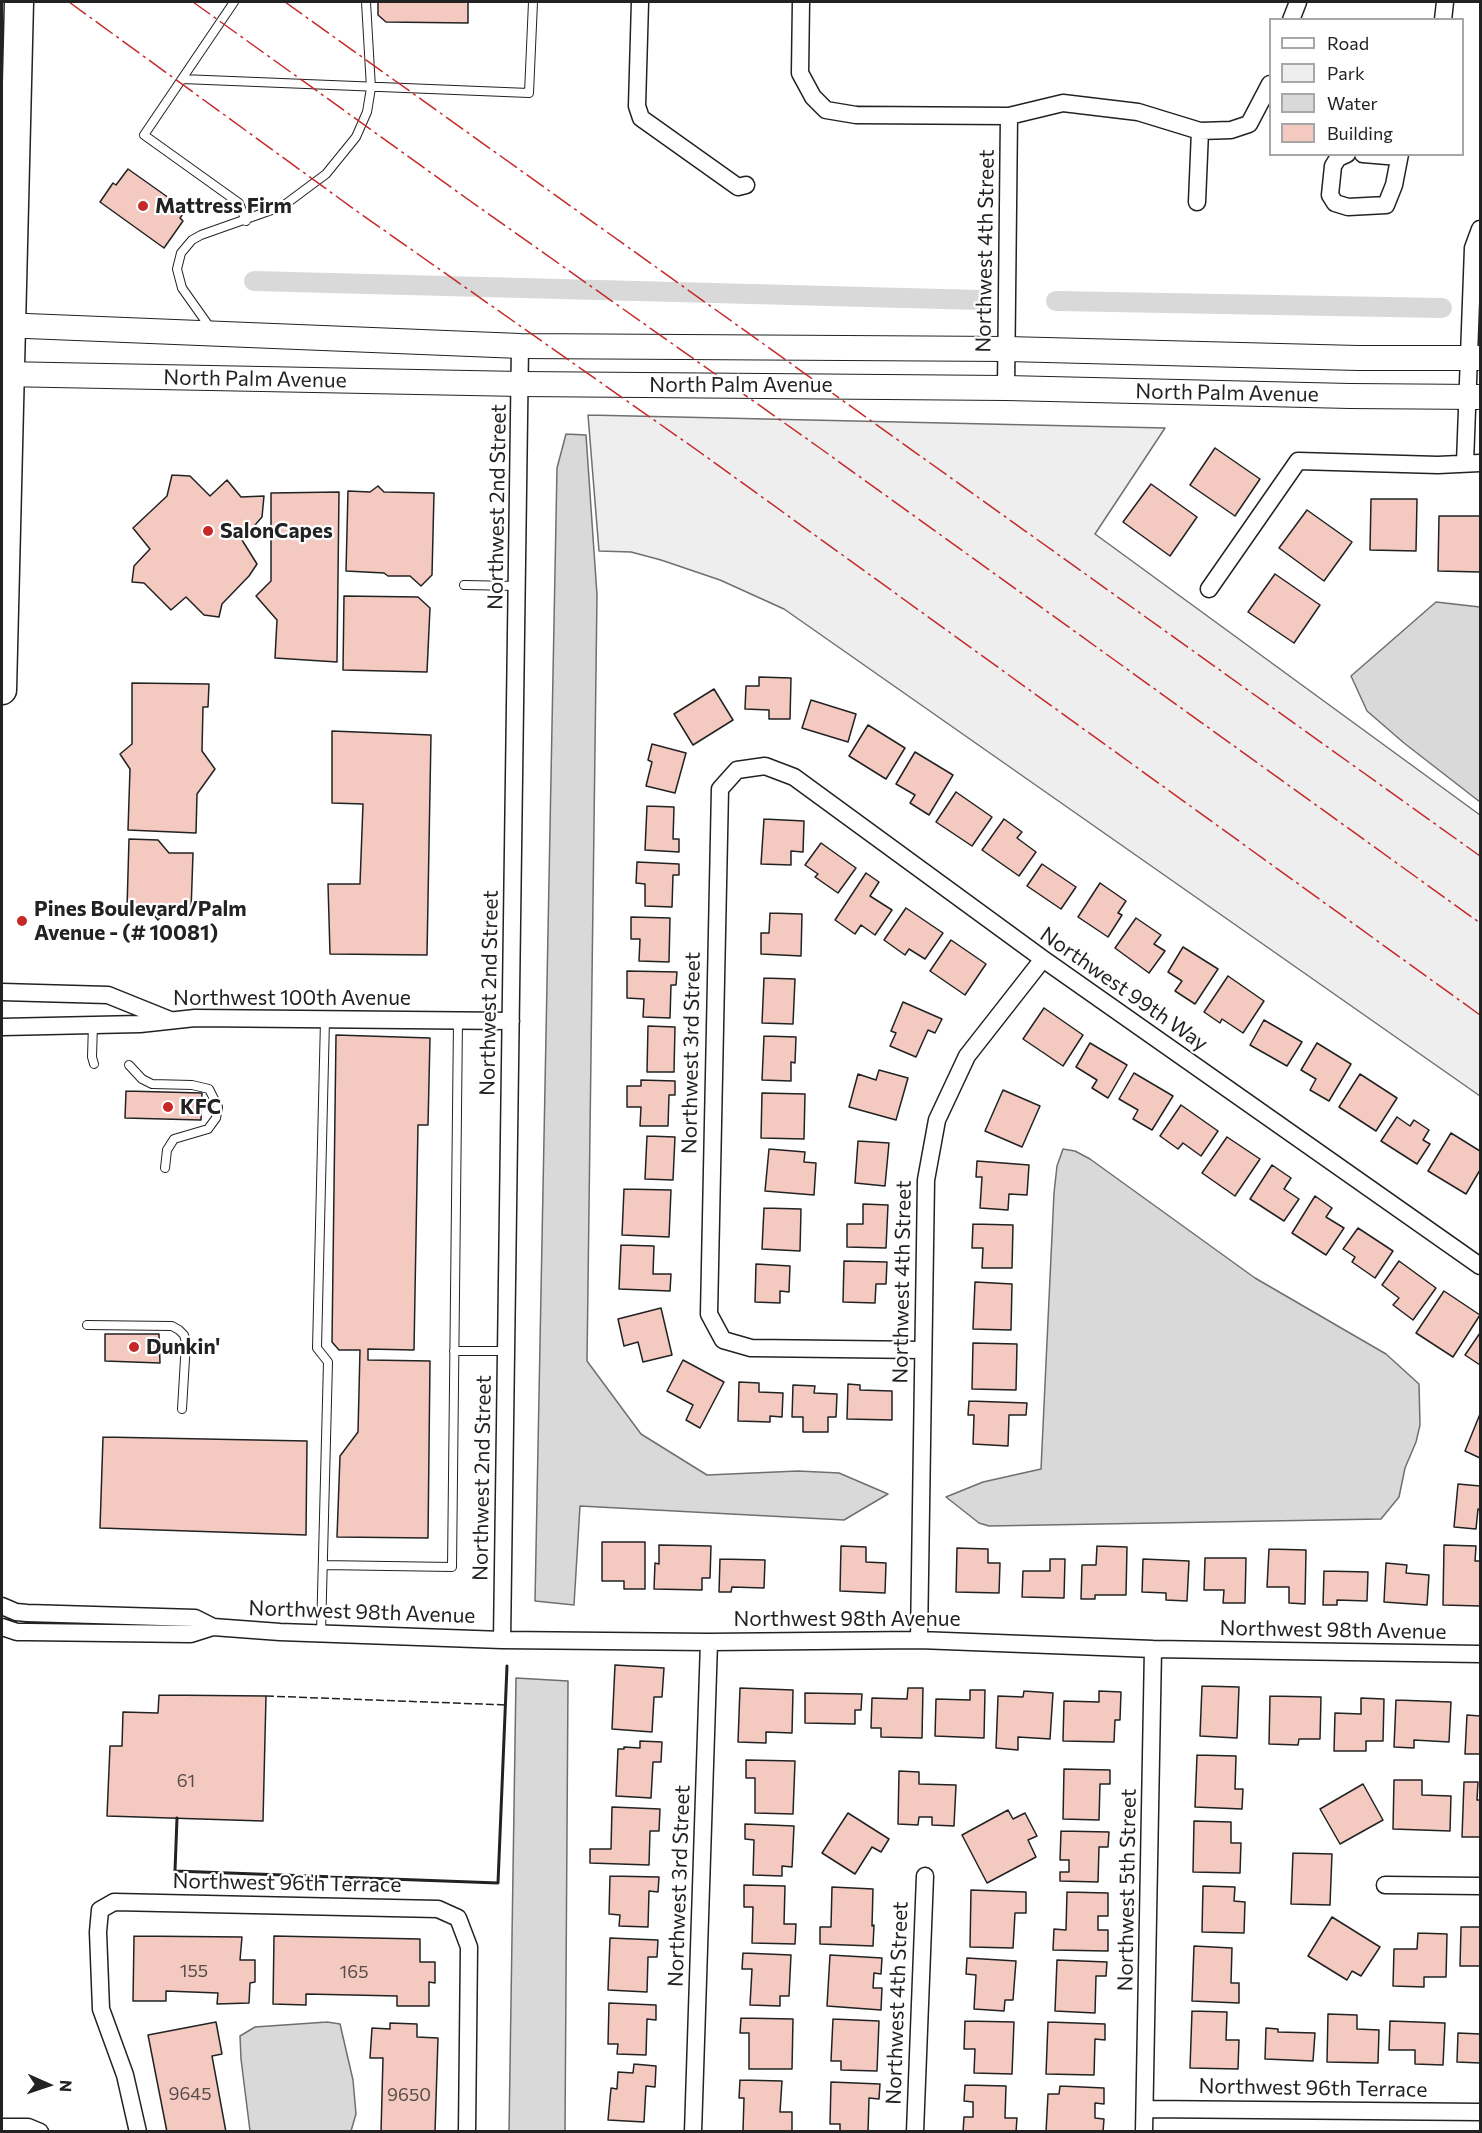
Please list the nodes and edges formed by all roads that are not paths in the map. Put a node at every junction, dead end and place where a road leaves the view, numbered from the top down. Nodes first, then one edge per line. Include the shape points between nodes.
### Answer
1 (19, 2) edge
2 (234, 2) edge
3 (366, 2) edge
4 (533, 2) edge
5 (640, 2) edge
6 (801, 2) edge
7 (1298, 2) edge
8 (1445, 2) edge
9 (1292, 18) edge
10 (1443, 18) edge
11 (182, 79) junction
12 (1269, 86) edge
13 (371, 88) junction
14 (1009, 116) junction
15 (1200, 131) junction
16 (1342, 156) edge
17 (1399, 156) edge
18 (746, 185) dead end
19 (1197, 202) dead end
20 (246, 221) junction
21 (1480, 229) edge
22 (6, 326) edge
23 (214, 334) junction
24 (520, 346) junction
25 (1007, 349) junction
26 (1474, 358) edge
27 (5, 374) edge
28 (521, 384) junction
29 (1006, 388) junction
30 (1474, 396) edge
31 (1473, 463) edge
32 (464, 585) dead end
33 (518, 585) junction
34 (1209, 589) dead end
35 (2, 690) edge
36 (737, 770) joint
37 (1043, 959) junction
38 (2, 992) edge
39 (171, 1020) junction
40 (326, 1020) junction
41 (458, 1020) junction
42 (511, 1021) junction
43 (93, 1024) junction
44 (2, 1027) edge
45 (94, 1064) dead end
46 (129, 1065) dead end
47 (165, 1168) dead end
48 (1480, 1266) edge
49 (87, 1325) dead end
50 (923, 1350) junction
51 (454, 1351) junction
52 (506, 1351) junction
53 (182, 1409) dead end
54 (323, 1565) junction
55 (2, 1606) edge
56 (2, 1627) edge
57 (213, 1627) junction
58 (321, 1633) junction
59 (502, 1640) junction
60 (919, 1640) junction
61 (709, 1642) junction
62 (1153, 1649) junction
63 (1480, 1654) edge
64 (924, 1876) dead end
65 (1385, 1885) dead end
66 (1480, 1886) edge
67 (1146, 2109) junction
68 (1480, 2112) edge
69 (2, 2127) edge
70 (40, 2132) edge
71 (138, 2132) edge
72 (466, 2132) edge
73 (693, 2132) edge
74 (915, 2132) edge
75 (1144, 2132) edge

1 - 22 highway
2 - 11 lane
3 - 13 lane
4 - 13 lane via 529,93
5 - 18 street via 637,106 641,118 738,188
6 - 14 street via 800,73 813,98 826,110 856,115
7 - 9 street
8 - 10 street
11 - 13 lane
11 - 20 lane via 144,135 238,203
12 - 15 street via 1249,124 1231,130
13 - 20 lane via 367,112 356,137 326,174 283,206
14 - 15 street via 1063,103 1138,112
14 - 25 street, Northwest 4th Street
15 - 19 street
16 - 17 street via 1333,166 1330,195 1335,203 1348,207 1386,205
20 - 23 lane via 201,235 186,246 179,260 182,288
21 - 26 street via 1473,248
22 - 23 main road, North Palm Avenue
22 - 27 highway
23 - 24 main road, North Palm Avenue
24 - 25 main road, North Palm Avenue
24 - 28 street, Northwest 2nd Street
25 - 26 main road, North Palm Avenue
25 - 29 street, Northwest 4th Street
26 - 30 street
27 - 28 main road, North Palm Avenue
27 - 35 highway
28 - 29 main road, North Palm Avenue
28 - 33 street, Northwest 2nd Street
29 - 30 main road, North Palm Avenue
30 - 31 street
31 - 34 street via 1298,461
32 - 33 lane
33 - 42 street, Northwest 2nd Street
36 - 37 street, Northwest 99th Way via 765,766 794,777
36 - 50 street, Northwest 3rd Street via 720,789 709,1314 723,1341 752,1348
37 - 48 street, Northwest 99th Way
37 - 50 street, Northwest 4th Street via 968,1056 937,1120 926,1180
38 - 39 street via 108,995
39 - 40 street, Northwest 100th Avenue
39 - 43 street, Northwest 100th Avenue
40 - 41 street, Northwest 100th Avenue
40 - 54 lane via 317,1348 328,1362
41 - 42 street, Northwest 100th Avenue
41 - 51 lane
42 - 52 street, Northwest 2nd Street
43 - 44 street, Northwest 100th Avenue
43 - 45 lane
46 - 47 lane via 152,1084 209,1089 218,1107 208,1129 174,1138 167,1150
49 - 53 lane via 172,1326 184,1335
50 - 60 street, Northwest 4th Street
51 - 52 lane
51 - 54 lane via 452,1567
52 - 59 street, Northwest 2nd Street
54 - 58 lane
55 - 57 street, Northwest 98th Avenue via 27,1613 195,1618
56 - 57 street, Northwest 98th Avenue via 17,1632 192,1634
57 - 58 street, Northwest 98th Avenue
58 - 59 street, Northwest 98th Avenue
59 - 61 street, Northwest 98th Avenue
60 - 61 street, Northwest 98th Avenue
60 - 62 street, Northwest 98th Avenue
61 - 73 street, Northwest 3rd Street
62 - 63 street, Northwest 98th Avenue
62 - 67 street, Northwest 5th Street
64 - 74 street, Northwest 4th Street
65 - 66 street
67 - 68 street, Northwest 96th Terrace
67 - 75 street, Northwest 5th Street
69 - 70 street via 28,2127
71 - 72 street, Northwest 96th Terrace via 125,2075 101,2009 100,1910 114,1902 438,1909 458,1918 469,1947

